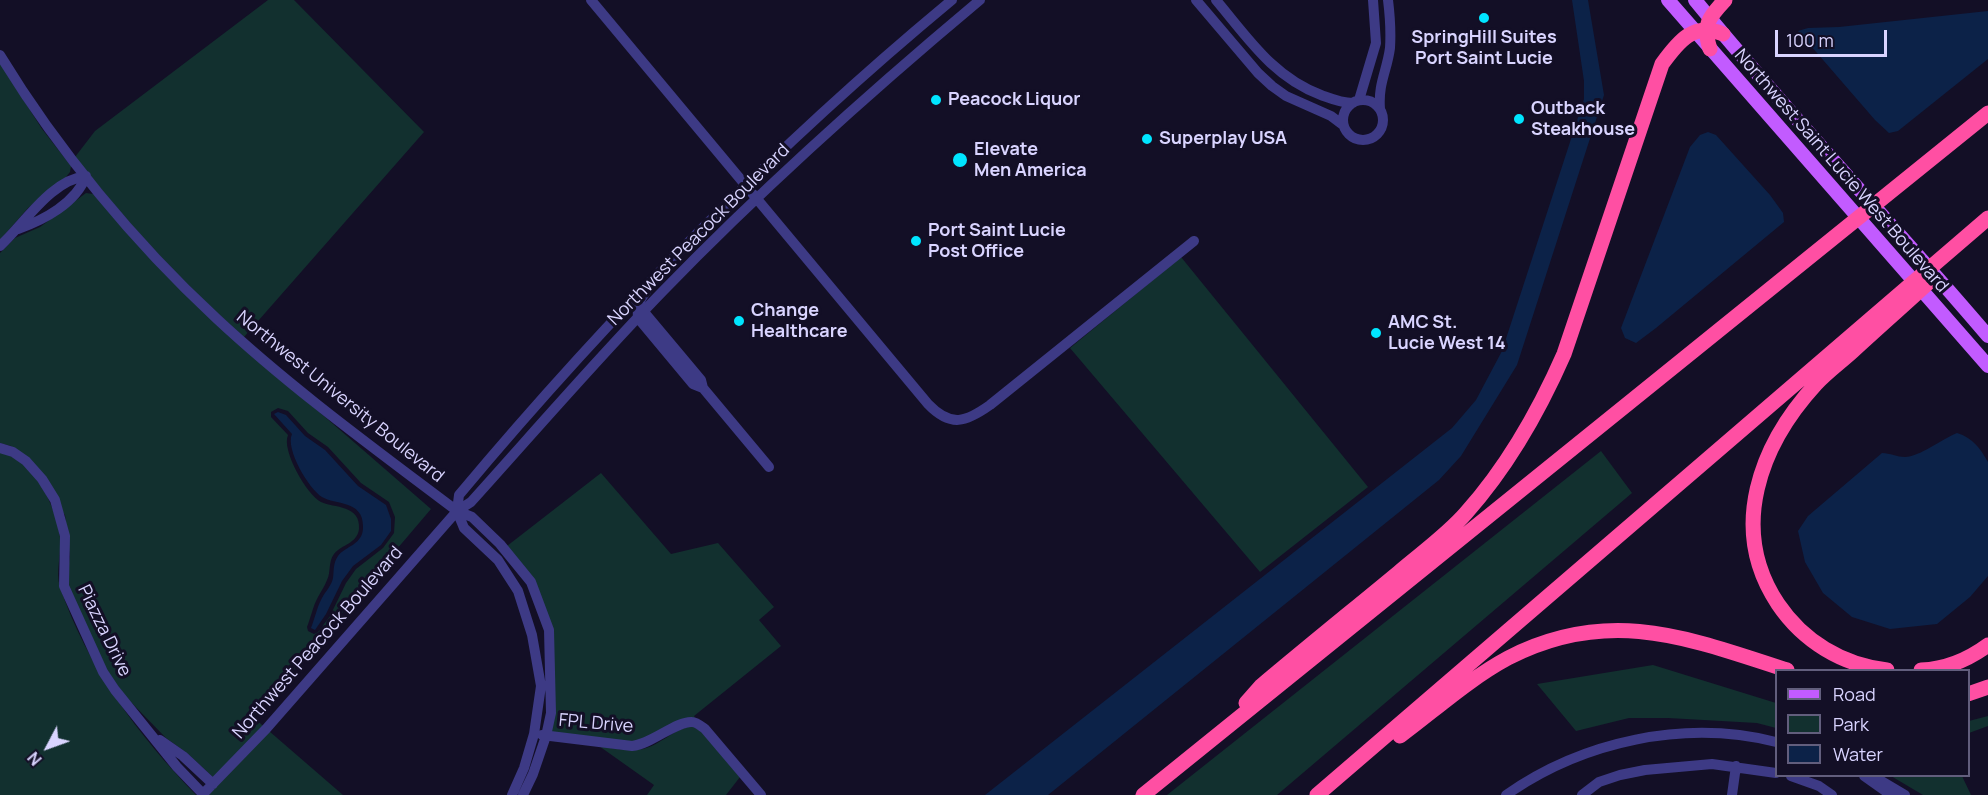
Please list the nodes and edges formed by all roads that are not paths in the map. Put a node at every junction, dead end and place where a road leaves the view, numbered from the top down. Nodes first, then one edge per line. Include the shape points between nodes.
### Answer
1 (591, 0) edge
2 (952, 0) edge
3 (980, 0) edge
4 (1196, 0) edge
5 (1216, 0) edge
6 (1373, 0) edge
7 (1388, 0) edge
8 (1668, 0) edge
9 (1695, 0) edge
10 (1725, 0) edge
11 (1703, 26) junction
12 (1723, 34) joint
13 (1710, 49) joint
14 (0, 55) edge
15 (1356, 101) junction
16 (1380, 109) junction
17 (1988, 112) edge
18 (1343, 125) junction
19 (86, 176) junction
20 (745, 184) junction
21 (757, 198) junction
22 (1988, 218) edge
23 (1988, 223) edge
24 (1194, 242) dead end
25 (686, 244) junction
26 (0, 246) edge
27 (641, 315) junction
28 (1988, 336) edge
29 (1988, 366) edge
30 (0, 448) edge
31 (769, 467) dead end
32 (457, 511) junction
33 (1988, 645) edge
34 (1784, 669) edge
35 (1871, 669) edge
36 (1926, 669) edge
37 (1988, 687) edge
38 (1970, 693) edge
39 (1223, 730) junction
40 (153, 735) junction
41 (534, 735) junction
42 (546, 736) junction
43 (1775, 742) edge
44 (1736, 766) junction
45 (1344, 772) junction
46 (1775, 773) edge
47 (1794, 777) edge
48 (1865, 777) edge
49 (1876, 777) edge
50 (213, 784) junction
51 (203, 795) edge
52 (512, 795) edge
53 (523, 795) edge
54 (761, 795) edge
55 (1143, 795) edge
56 (1317, 795) edge
57 (1506, 795) edge
58 (1582, 795) edge
59 (1732, 795) edge
60 (1832, 795) edge
61 (1891, 795) edge
62 (1905, 795) edge

1 - 20 street
2 - 20 street, Northwest Peacock Boulevard
3 - 21 street, Northwest Peacock Boulevard via 851,110
4 - 18 street via 1272,86
5 - 15 street via 1265,58 1290,80 1342,103
6 - 15 street via 1376,43
7 - 16 street via 1389,48 1379,91
8 - 11 main road
9 - 11 main road
10 - 11 highway
11 - 12 highway
11 - 13 highway
11 - 39 highway via 1677,46 1662,64 1564,354 1520,440 1466,514 1261,686
12 - 28 main road
13 - 29 main road, Northwest Saint Lucie West Boulevard
14 - 19 street, Northwest University Boulevard via 60,145
15 - 16 street via 1369,101
15 - 18 street via 1344,114
16 - 18 street via 1384,120 1375,137 1360,141 1350,136
17 - 39 highway
19 - 26 street via 81,189 52,213 18,229
19 - 32 street, Northwest University Boulevard via 149,252 223,324 332,416
20 - 21 street
20 - 25 street, Northwest Peacock Boulevard
21 - 24 street via 937,414 961,421 990,405
21 - 27 street, Northwest Peacock Boulevard
22 - 45 highway
23 - 35 highway via 1965,250 1817,384 1798,406 1761,471 1752,529 1769,590 1786,616 1808,638 1837,657
25 - 27 street via 679,259 640,299 637,308
25 - 32 street, Northwest Peacock Boulevard via 532,409 460,494
27 - 31 street via 693,384 703,388
27 - 32 street, Northwest Peacock Boulevard via 469,503
30 - 40 street, Piazza Drive via 21,457 52,494 65,536 65,590 103,672
32 - 41 street via 464,528 498,560 518,591 532,635 541,686
32 - 42 street, Northwest University Boulevard via 472,518 500,544 531,582 549,630 551,713
32 - 50 street, Northwest Peacock Boulevard
33 - 36 highway via 1953,664
34 - 45 highway via 1663,633 1610,629 1577,634 1508,658
37 - 38 highway
39 - 55 highway
40 - 50 street, Piazza Drive
40 - 51 street, Piazza Drive
41 - 42 street, FPL Drive
41 - 52 street
42 - 53 street, Northwest University Boulevard
42 - 54 street, FPL Drive via 643,745 693,722 705,729
43 - 57 street via 1692,732 1635,740 1588,752 1528,779
44 - 46 street
44 - 58 street via 1712,764 1646,770 1599,782
44 - 59 street
45 - 56 highway
47 - 60 street
48 - 61 street
49 - 62 street
50 - 51 street, Northwest Peacock Boulevard

